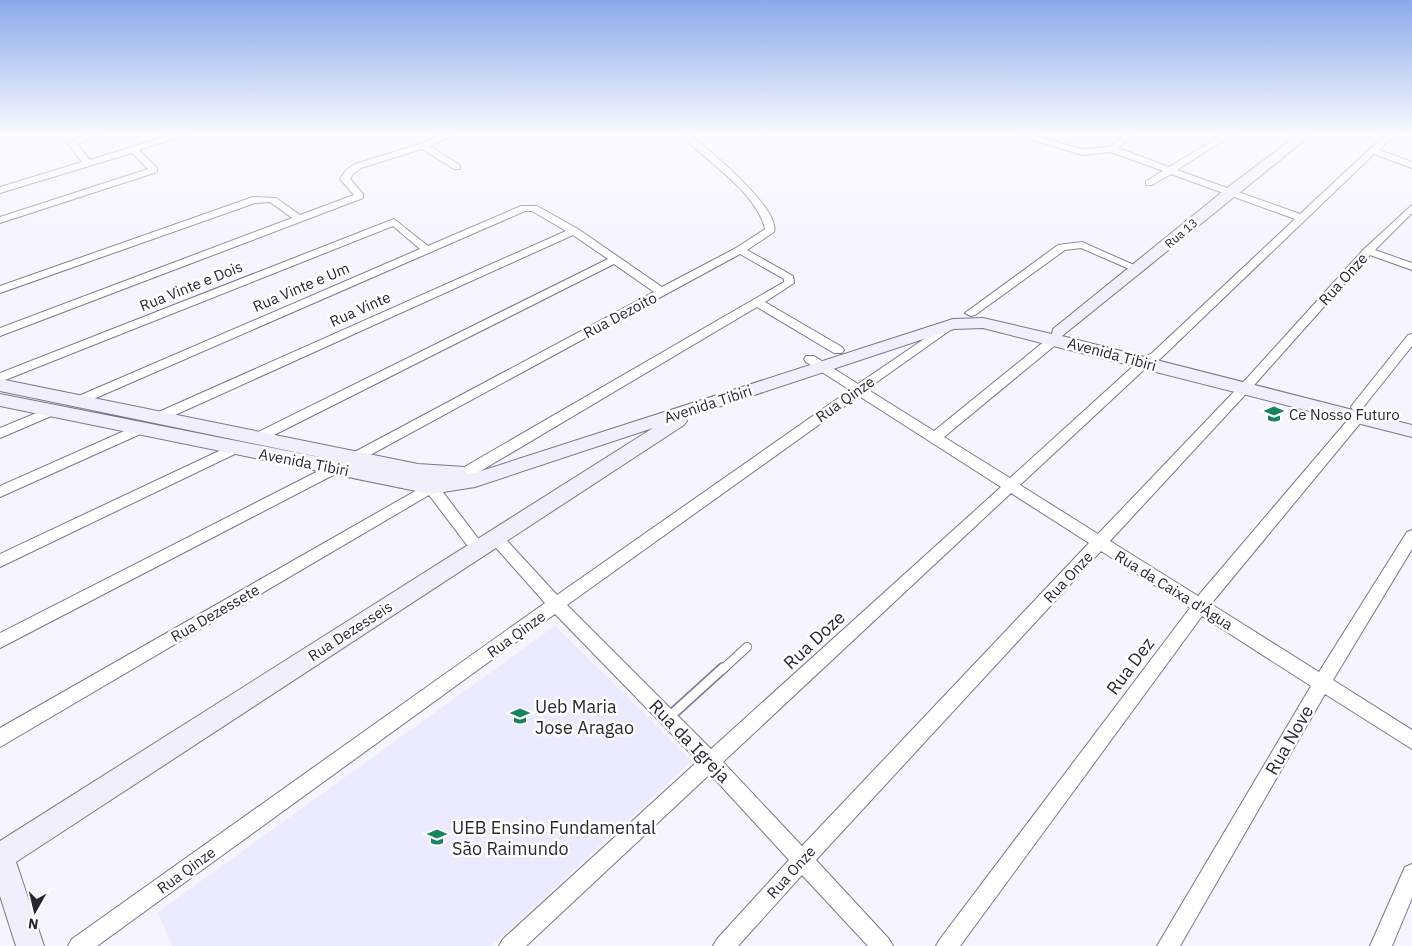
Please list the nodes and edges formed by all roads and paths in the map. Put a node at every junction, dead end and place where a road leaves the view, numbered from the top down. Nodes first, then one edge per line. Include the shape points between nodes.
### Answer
1 (35, 179) edge
2 (126, 179) edge
3 (346, 179) edge
4 (735, 179) edge
5 (1155, 179) edge
6 (1195, 179) edge
7 (1248, 179) edge
8 (1343, 179) edge
9 (1149, 183) dead end
10 (0, 190) edge
11 (1231, 192) junction
12 (1412, 208) edge
13 (1301, 218) junction
14 (298, 219) junction
15 (0, 220) edge
16 (574, 231) junction
17 (427, 250) junction
18 (740, 250) junction
19 (1368, 251) junction
20 (614, 260) junction
21 (1412, 267) edge
22 (1138, 269) junction
23 (0, 290) edge
24 (662, 292) junction
25 (757, 302) junction
26 (971, 313) junction
27 (953, 324) junction
28 (0, 332) edge
29 (1057, 336) junction
30 (1412, 338) edge
31 (838, 350) junction
32 (1150, 360) junction
33 (816, 363) junction
34 (0, 378) edge
35 (0, 385) edge
36 (1248, 385) junction
37 (858, 390) junction
38 (0, 400) edge
39 (78, 401) junction
40 (701, 406) junction
41 (52, 411) junction
42 (1357, 412) junction
43 (159, 417) junction
44 (1412, 420) edge
45 (192, 424) junction
46 (140, 429) junction
47 (1412, 430) edge
48 (0, 433) edge
49 (176, 436) junction
50 (257, 438) junction
51 (934, 438) junction
52 (236, 448) junction
53 (354, 458) junction
54 (334, 468) junction
55 (473, 475) junction
56 (1010, 486) junction
57 (431, 487) junction
58 (0, 492) edge
59 (1412, 536) edge
60 (1100, 542) junction
61 (487, 544) junction
62 (0, 561) edge
63 (556, 606) junction
64 (1200, 606) junction
65 (0, 641) edge
66 (747, 647) dead end
67 (1322, 683) junction
68 (668, 718) junction
69 (0, 738) edge
70 (1412, 740) edge
71 (711, 762) junction
72 (0, 856) edge
73 (802, 860) junction
74 (1412, 874) edge
75 (30, 946) edge
76 (79, 946) edge
77 (510, 946) edge
78 (724, 946) edge
79 (882, 946) edge
80 (947, 946) edge
81 (1168, 946) edge
82 (1380, 946) edge

1 - 10 street
2 - 15 street
3 - 14 street via 360,196
4 - 18 street, Rua Dezoito via 756,202 770,225 770,230 763,237
5 - 9 street
6 - 11 street
7 - 11 main road, Rua 13
8 - 13 street, Rua Doze
11 - 13 street
11 - 22 main road, Rua 13
12 - 19 street, Rua Onze
13 - 32 street, Rua Doze
14 - 23 street via 277,200 267,197 254,200
14 - 28 street
16 - 17 street, Rua Vinte e Um via 532,207 520,209
16 - 20 street
16 - 43 street, Rua Vinte
17 - 34 street, Rua Vinte e Dois via 394,222
17 - 39 street, Rua Vinte e Um
18 - 24 street, Rua Dezoito
18 - 25 street via 789,278 789,283
19 - 21 street
19 - 36 street, Rua Onze
20 - 24 street
20 - 50 street
22 - 26 street via 1082,245 1062,247
22 - 29 main road, Rua 13
24 - 53 street, Rua Dezoito
25 - 31 street
25 - 55 street
26 - 29 main road, Avenida Tibiri
26 - 31 main road, Avenida Tibiri via 941,318
27 - 29 main road, Avenida Tibiri via 983,323
27 - 33 main road, Avenida Tibiri
27 - 37 street, Rua Qinze
29 - 32 main road, Avenida Tibiri
29 - 51 street, Rua 13
30 - 42 street, Rua Dez
31 - 33 main road, Avenida Tibiri
32 - 36 main road, Avenida Tibiri
32 - 56 street, Rua Doze
33 - 37 street, Rua da Caixa d'Água
33 - 40 main road, Avenida Tibiri
33 - 55 main road, Avenida Tibiri
35 - 39 main road, Avenida Tibiri
36 - 42 main road, Avenida Tibiri
36 - 60 street, Rua Onze
37 - 51 street, Rua da Caixa d'Água
37 - 63 street, Rua Qinze
38 - 41 main road, Avenida Tibiri
39 - 43 main road, Avenida Tibiri
40 - 55 main road, Avenida Tibiri
40 - 61 main road, Rua Dezesseis
41 - 46 main road, Avenida Tibiri
41 - 48 street
42 - 44 main road, Avenida Tibiri
42 - 47 main road, Avenida Tibiri
42 - 64 street, Rua Dez
43 - 45 main road, Avenida Tibiri
45 - 49 main road
45 - 50 main road, Avenida Tibiri
46 - 49 main road, Avenida Tibiri
46 - 58 street
49 - 52 main road, Avenida Tibiri
50 - 53 main road, Avenida Tibiri
51 - 56 street, Rua da Caixa d'Água
52 - 54 main road, Avenida Tibiri
52 - 62 street
53 - 55 main road, Avenida Tibiri via 431,474
54 - 57 main road, Avenida Tibiri
54 - 65 street
55 - 57 main road, Avenida Tibiri
56 - 60 street, Rua da Caixa d'Água
56 - 71 street, Rua Doze
57 - 61 street, Rua da Igreja
57 - 69 street, Rua Dezessete
59 - 67 street, Rua Nove
60 - 64 street, Rua da Caixa d'Água
60 - 73 street, Rua Onze
61 - 63 street, Rua da Igreja
61 - 72 main road, Rua Dezesseis
63 - 68 street, Rua da Igreja
63 - 76 street, Rua Qinze
64 - 67 street, Rua da Caixa d'Água
64 - 80 street, Rua Dez
66 - 68 lane
67 - 70 street, Rua da Caixa d'Água
67 - 81 street, Rua Nove
68 - 71 street, Rua da Igreja
71 - 73 street, Rua da Igreja
71 - 77 street, Rua Doze
72 - 75 main road
73 - 78 street, Rua Onze
73 - 79 street, Rua da Igreja
74 - 82 street

